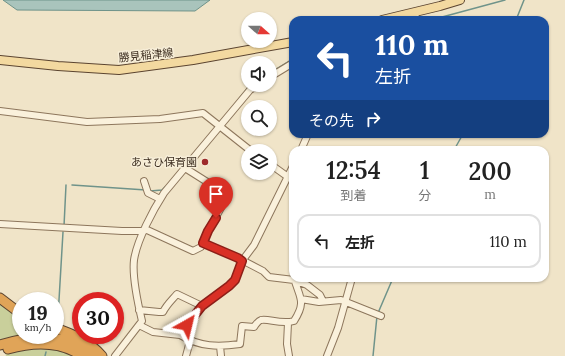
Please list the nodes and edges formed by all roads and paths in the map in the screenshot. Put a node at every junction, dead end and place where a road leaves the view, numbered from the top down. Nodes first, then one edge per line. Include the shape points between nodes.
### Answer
1 (460, 0) edge
2 (418, 11) junction
3 (398, 16) edge
4 (415, 16) edge
5 (289, 43) edge
6 (0, 60) edge
7 (289, 65) edge
8 (277, 72) edge
9 (248, 92) edge
10 (0, 111) edge
11 (218, 126) junction
12 (242, 144) edge
13 (185, 168) junction
14 (277, 168) edge
15 (289, 174) edge
16 (289, 177) edge
17 (144, 181) dead end
18 (160, 199) junction
19 (0, 224) edge
20 (145, 230) junction
21 (203, 243) junction
22 (242, 261) junction
23 (289, 279) edge
24 (295, 282) edge
25 (300, 282) edge
26 (351, 282) edge
27 (0, 298) edge
28 (302, 299) junction
29 (323, 301) junction
30 (345, 302) junction
31 (202, 306) junction
32 (12, 307) edge
33 (139, 310) junction
34 (379, 315) dead end
35 (288, 323) junction
36 (139, 325) junction
37 (64, 331) edge
38 (180, 335) junction
39 (190, 341) junction
40 (0, 345) edge
41 (220, 346) junction
42 (0, 351) edge
43 (116, 355) edge
44 (82, 356) edge
45 (93, 356) edge
46 (102, 356) edge
47 (186, 356) edge
48 (221, 356) edge
49 (289, 356) edge
50 (327, 356) edge

1 - 2 main road
2 - 3 main road
2 - 4 street
5 - 6 main road, 勝見稲津線 via 119,70
7 - 8 street
9 - 11 street
10 - 11 street via 87,122 160,119 204,113
11 - 12 street
11 - 13 street
13 - 18 street
13 - 21 street via 224,194 222,206
14 - 15 street
16 - 22 street via 254,245
17 - 18 street via 147,190
18 - 20 street
19 - 20 street via 122,232
20 - 21 street via 193,251
20 - 33 street via 134,259
21 - 22 street
22 - 23 street via 263,271 269,277
22 - 31 street via 235,280
24 - 28 street
25 - 29 street via 314,289
26 - 30 street
27 - 32 highway
28 - 29 street
28 - 35 street via 294,321
29 - 30 street
30 - 34 street
30 - 50 street
31 - 33 street via 177,294 163,312
31 - 38 street
33 - 36 street via 142,321
35 - 41 street via 263,319 254,327 242,326 240,344
35 - 49 street
36 - 38 street via 154,332
36 - 43 street
37 - 46 highway via 89,343
38 - 39 street
39 - 41 street
39 - 47 street
40 - 45 highway via 34,337 53,338 70,342
41 - 48 street
42 - 44 highway via 32,344 52,344

